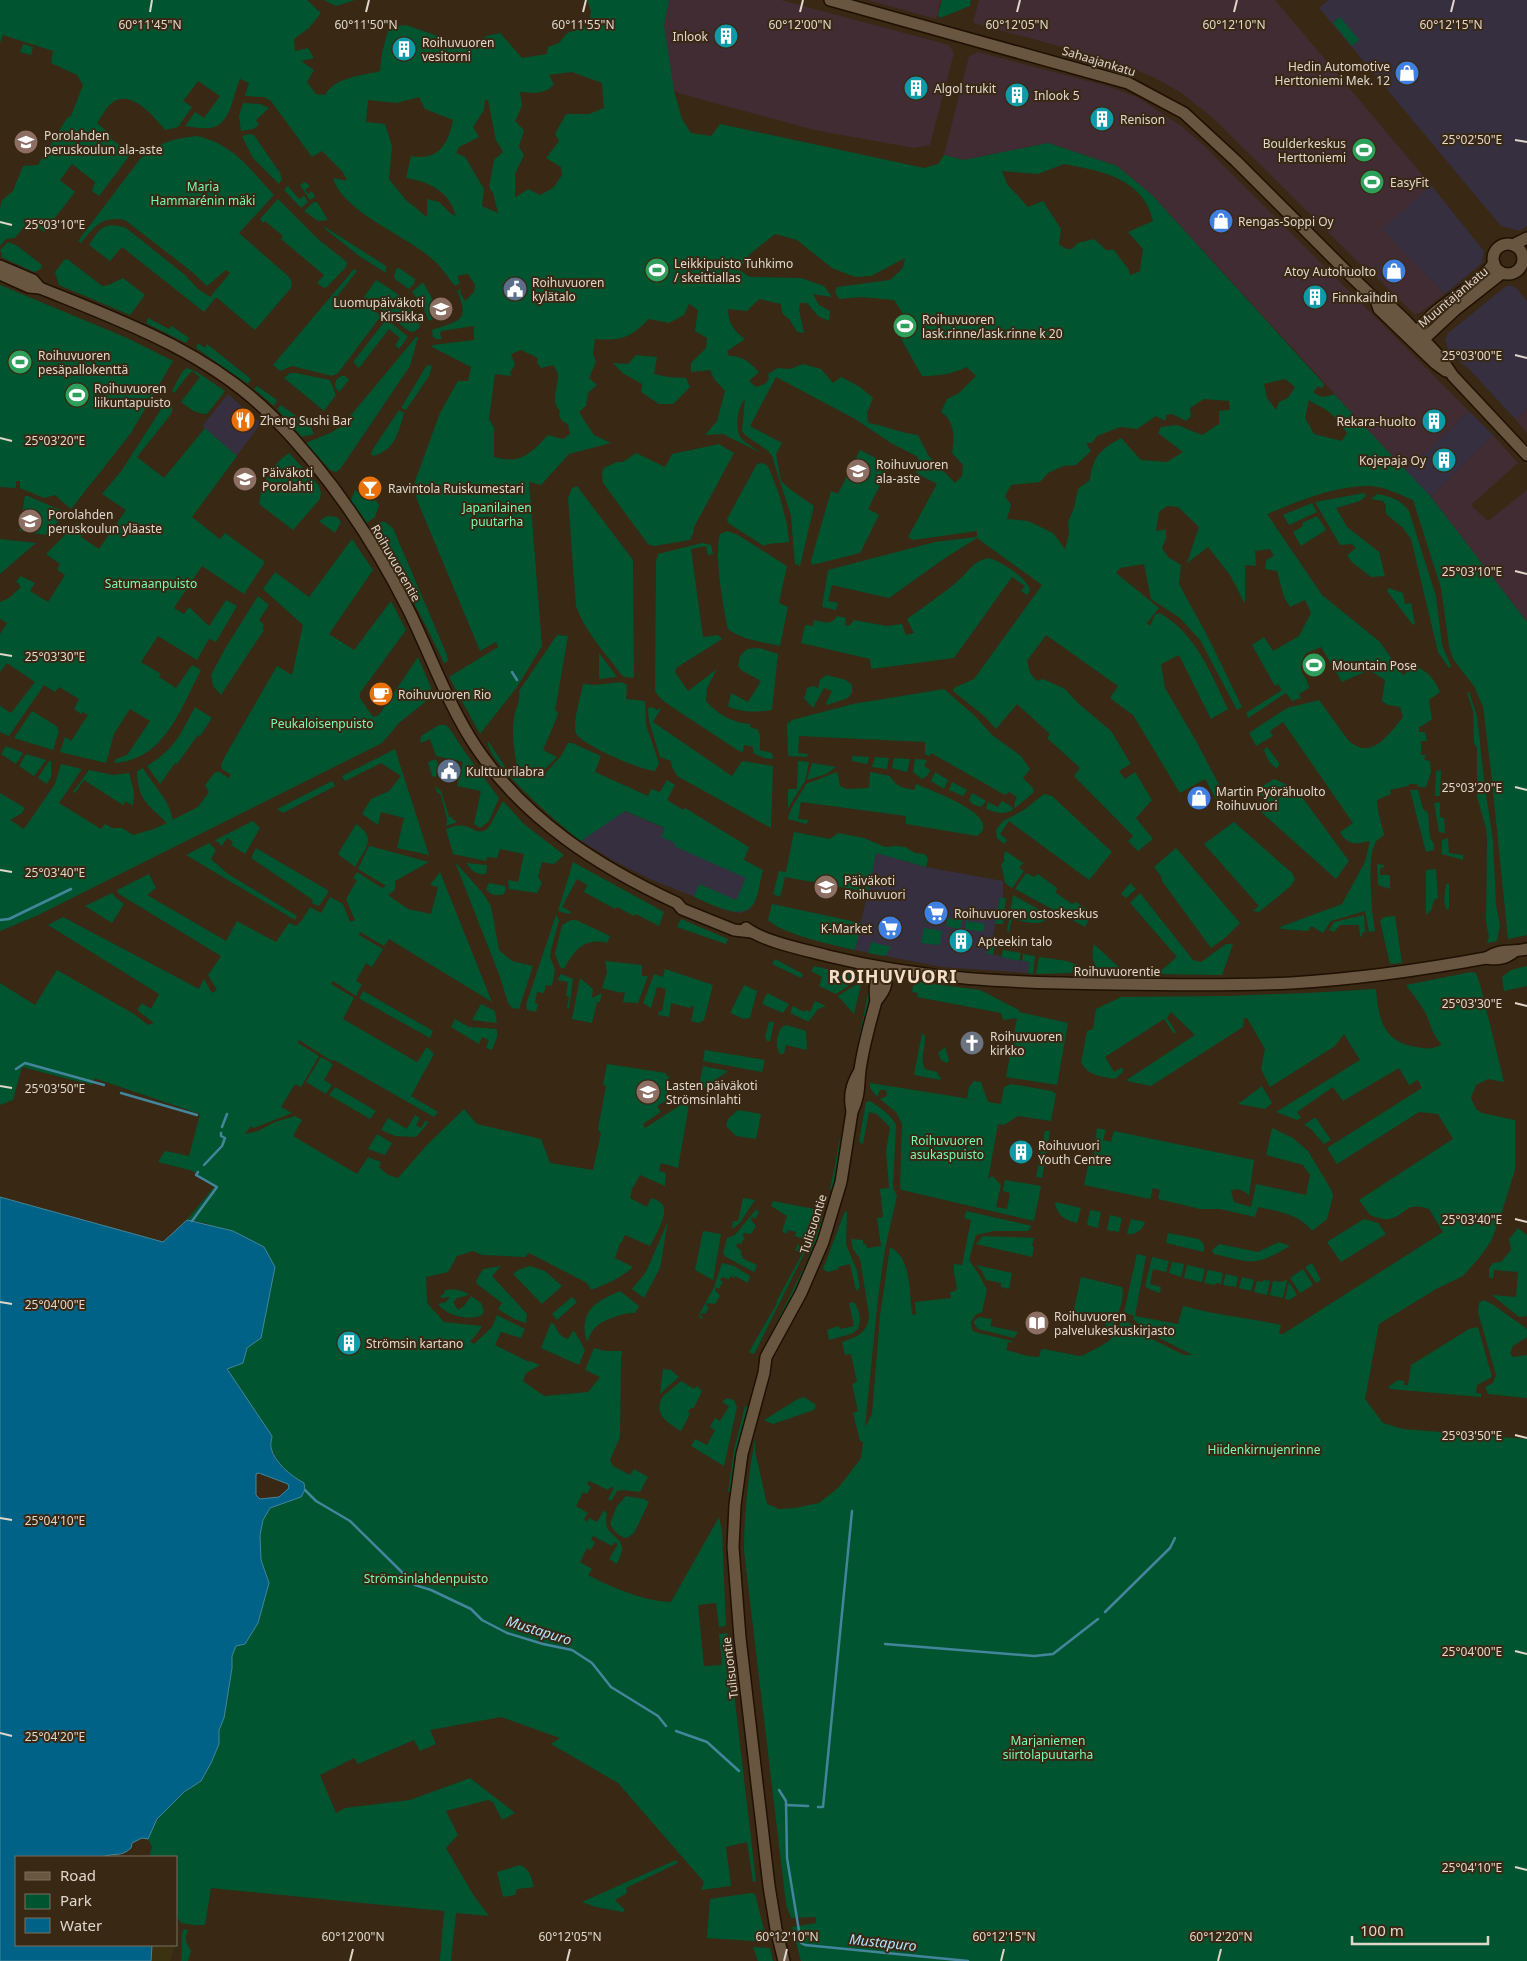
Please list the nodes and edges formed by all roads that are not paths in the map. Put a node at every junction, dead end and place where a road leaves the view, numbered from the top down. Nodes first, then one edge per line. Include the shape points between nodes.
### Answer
1 (830, 0) edge
2 (1527, 238) edge
3 (1513, 245) junction
4 (1525, 256) edge
5 (1494, 263) junction
6 (0, 266) edge
7 (1502, 273) junction
8 (0, 274) edge
9 (40, 288) junction
10 (1418, 337) junction
11 (1527, 455) edge
12 (1527, 949) edge
13 (884, 969) junction
14 (784, 1961) edge

1 - 10 main road, Sahaajankatu via 1128,83 1162,100 1205,131 1376,300 1379,309
2 - 3 main road
3 - 4 main road
3 - 5 main road via 1504,245 1497,250
4 - 7 main road via 1515,273
5 - 7 main road
5 - 10 main road, Muuntajankatu via 1484,275 1429,317
6 - 9 main road, Roihuvuorentie via 33,280
7 - 10 main road, Muuntajankatu
8 - 9 main road, Roihuvuorentie via 29,287
9 - 13 main road, Roihuvuorentie via 144,331 198,359 236,385 272,416 327,481 377,553 476,747 535,815 568,842 618,874 677,903 690,904 742,924 752,932 812,952
10 - 11 main road, Sahaajankatu via 1435,363 1453,376
12 - 13 main road, Roihuvuorentie via 1500,951 1486,958 1390,974 1251,984 1026,983
13 - 14 main road, Tulisuontie via 874,990 876,1001 841,1182 812,1269 766,1357 742,1454 735,1505 733,1547 740,1638 769,1886

